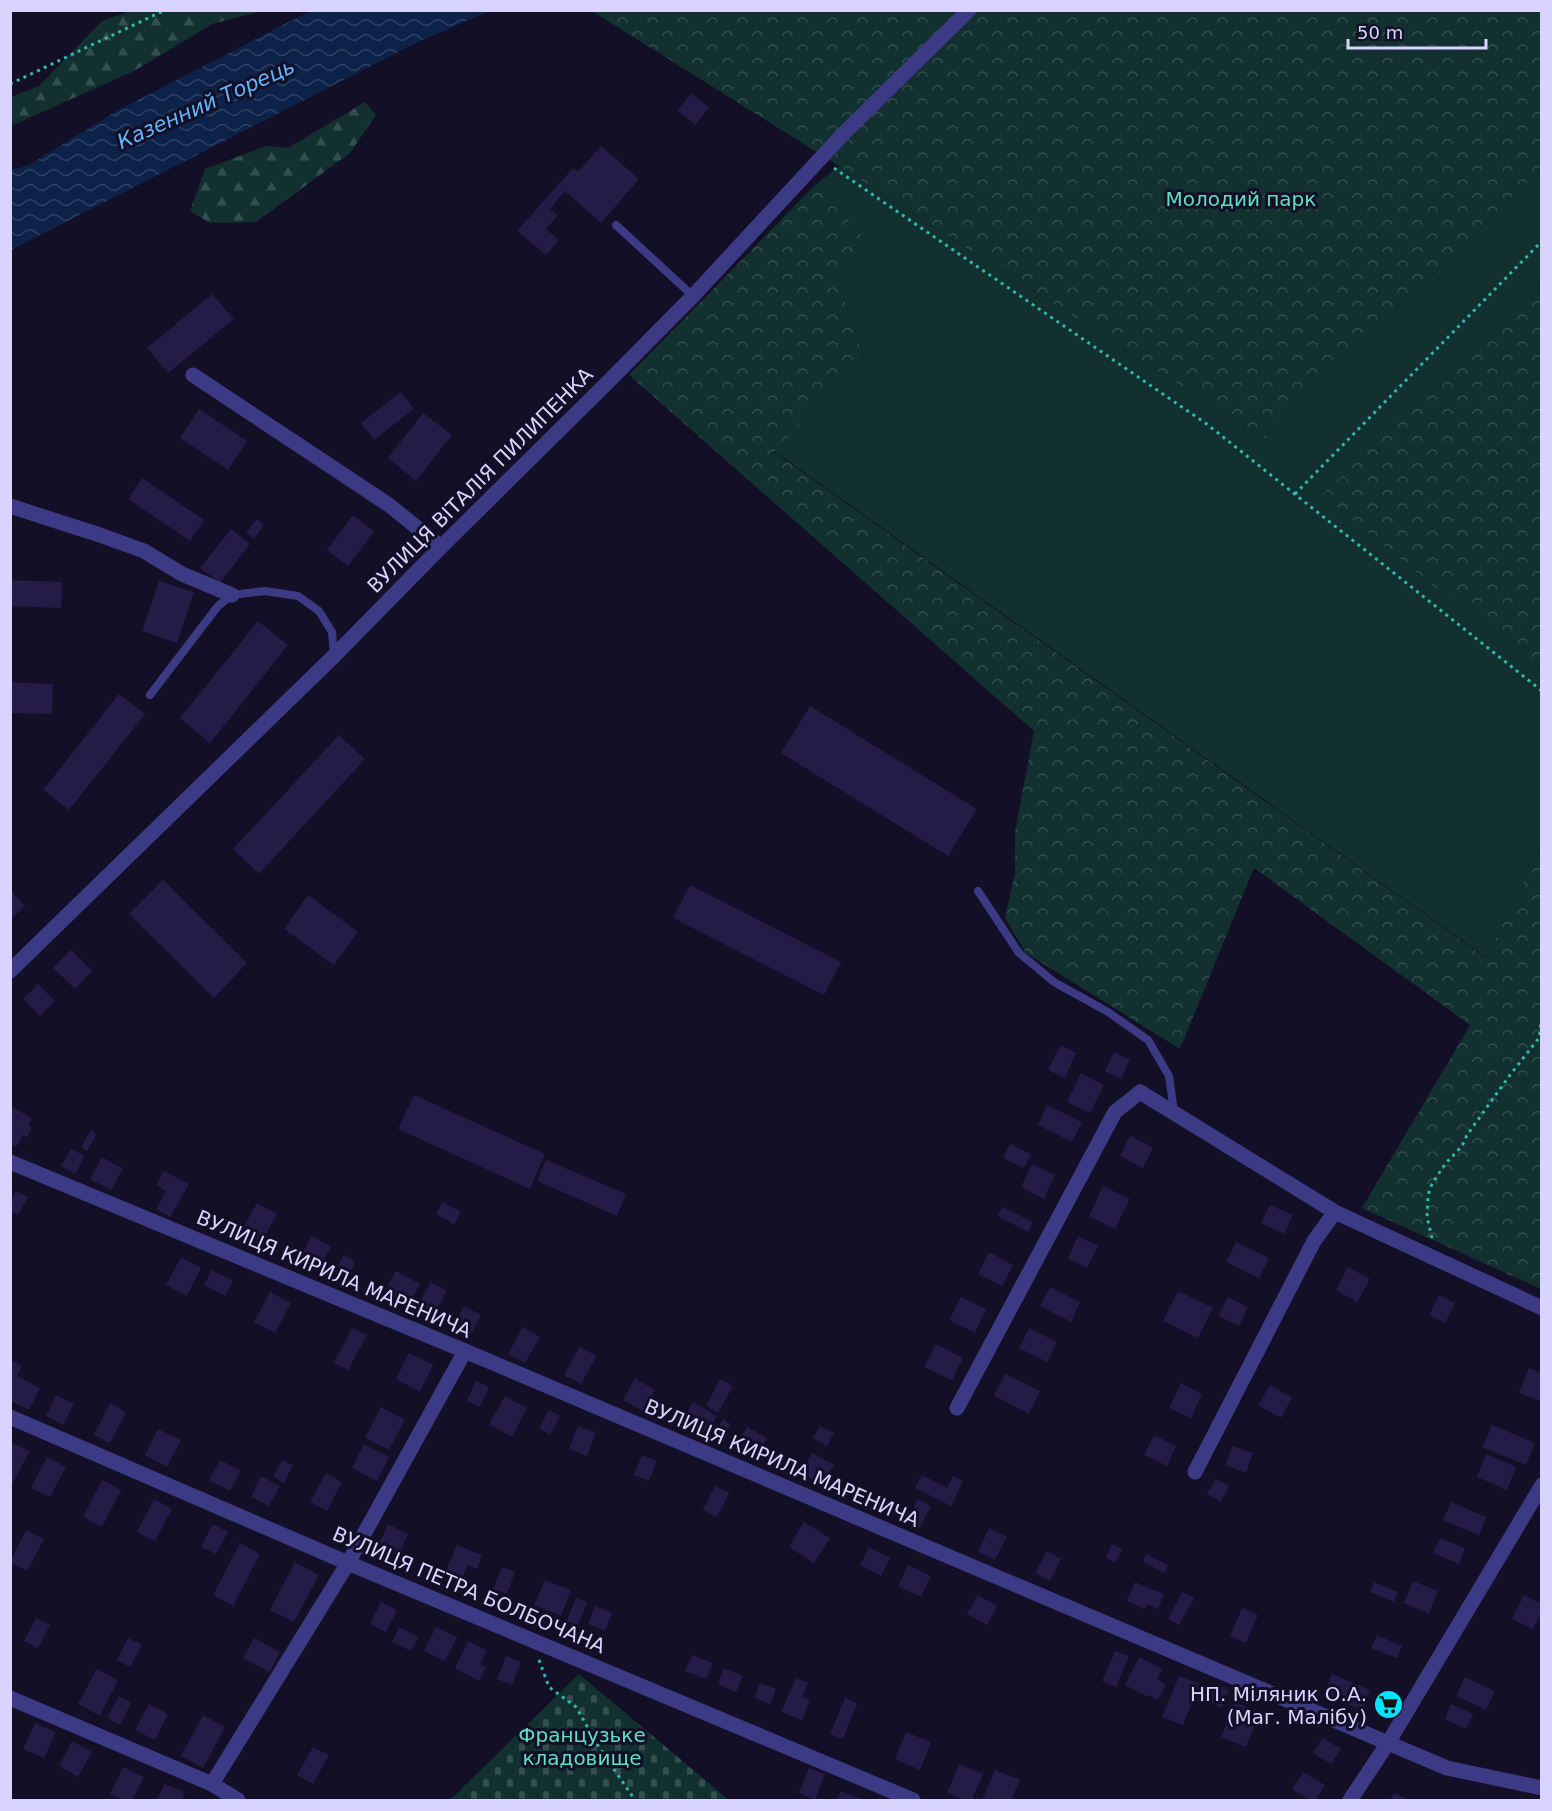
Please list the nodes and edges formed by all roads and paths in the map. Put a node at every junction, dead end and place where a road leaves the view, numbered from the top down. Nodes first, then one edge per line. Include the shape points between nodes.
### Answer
1 (165, 10) edge
2 (969, 10) edge
3 (10, 84) edge
4 (820, 158) junction
5 (616, 225) dead end
6 (1542, 241) edge
7 (693, 296) junction
8 (193, 375) dead end
9 (1295, 494) junction
10 (10, 506) edge
11 (441, 546) junction
12 (232, 595) junction
13 (334, 656) junction
14 (1542, 691) edge
15 (150, 695) dead end
16 (978, 891) dead end
17 (10, 971) edge
18 (1542, 1015) edge
19 (1174, 1113) junction
20 (10, 1162) edge
21 (1335, 1212) junction
22 (1449, 1265) junction
23 (1542, 1308) edge
24 (465, 1351) junction
25 (957, 1408) dead end
26 (10, 1417) edge
27 (1195, 1472) dead end
28 (1542, 1485) edge
29 (348, 1563) junction
30 (531, 1638) junction
31 (10, 1698) edge
32 (1388, 1743) junction
33 (212, 1784) junction
34 (1542, 1788) edge
35 (238, 1800) edge
36 (635, 1800) edge
37 (913, 1800) edge
38 (1350, 1800) edge

1 - 3 path
2 - 4 street, ВУЛИЦЯ ВІТАЛІЯ ПИЛИПЕНКА
4 - 7 street, ВУЛИЦЯ ВІТАЛІЯ ПИЛИПЕНКА
4 - 9 path via 1208,425
5 - 7 lane
6 - 9 path
7 - 11 street, ВУЛИЦЯ ВІТАЛІЯ ПИЛИПЕНКА
8 - 11 street via 390,505
9 - 14 path
10 - 12 street via 144,551 182,574
11 - 13 street, ВУЛИЦЯ ВІТАЛІЯ ПИЛИПЕНКА
12 - 13 lane via 265,591 298,596 319,610 332,632
12 - 15 lane via 218,606
13 - 17 street, ВУЛИЦЯ ВІТАЛІЯ ПИЛИПЕНКА
16 - 19 lane via 1019,953 1054,982 1148,1040 1170,1076
18 - 22 path via 1539,1038 1445,1164 1428,1194 1426,1218
19 - 21 street
19 - 25 street via 1140,1092 1116,1112
20 - 24 street, ВУЛИЦЯ КИРИЛА МАРЕНИЧА
21 - 22 street
21 - 27 street via 1314,1241
22 - 23 street
24 - 29 street
24 - 32 street, ВУЛИЦЯ КИРИЛА МАРЕНИЧА
26 - 29 street, ВУЛИЦЯ ПЕТРА БОЛБОЧАНА
28 - 32 street
29 - 30 street, ВУЛИЦЯ ПЕТРА БОЛБОЧАНА
29 - 33 street
30 - 36 path via 549,1687 576,1707
30 - 37 street, ВУЛИЦЯ ПЕТРА БОЛБОЧАНА
31 - 33 street
32 - 34 street, ВУЛИЦЯ КИРИЛА МАРЕНИЧА via 1447,1768
32 - 38 street
33 - 35 street

